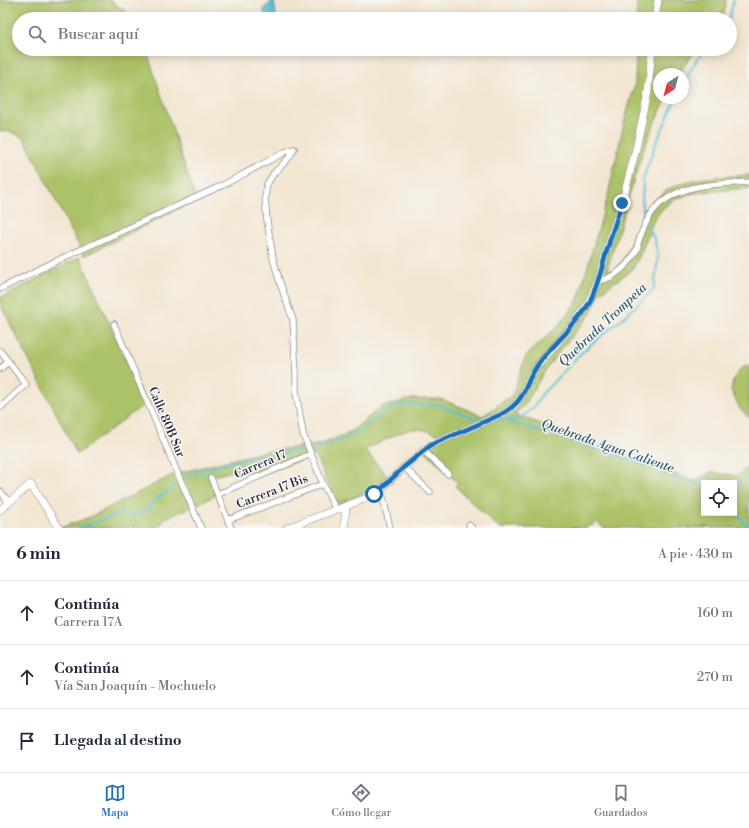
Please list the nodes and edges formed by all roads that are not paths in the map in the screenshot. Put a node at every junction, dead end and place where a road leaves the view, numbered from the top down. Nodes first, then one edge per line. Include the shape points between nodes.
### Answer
1 (658, 0) edge
2 (656, 12) edge
3 (651, 56) edge
4 (749, 182) edge
5 (598, 281) junction
6 (0, 288) edge
7 (114, 324) dead end
8 (0, 351) edge
9 (8, 362) junction
10 (0, 369) edge
11 (0, 408) edge
12 (423, 450) junction
13 (311, 454) junction
14 (404, 467) junction
15 (448, 474) dead end
16 (211, 478) dead end
17 (324, 484) junction
18 (381, 489) junction
19 (0, 491) edge
20 (430, 492) dead end
21 (218, 494) junction
22 (9, 502) junction
23 (346, 506) junction
24 (0, 510) edge
25 (336, 510) junction
26 (228, 520) junction
27 (58, 527) edge
28 (201, 528) edge
29 (231, 528) edge
30 (287, 528) edge
31 (344, 528) edge
32 (390, 528) edge

1 - 2 street
3 - 5 street via 648,92 636,149
4 - 5 street via 710,184 688,189 661,203 646,222 637,249 628,262 606,280
5 - 12 street via 588,304 538,364 514,406
6 - 13 street via 223,185 294,149 267,184 265,197 273,258 293,320 296,392 303,434
7 - 28 street, Calle 80B Sur
8 - 9 street
9 - 10 street
9 - 11 street via 26,384
12 - 14 street
12 - 15 street
13 - 17 street
13 - 21 street, Carrera 17
14 - 18 street
14 - 20 street
16 - 21 street
17 - 25 street
17 - 26 street, Carrera 17 Bis
18 - 23 street
18 - 32 street
19 - 22 street
21 - 26 street
22 - 24 street
22 - 27 street via 31,484
23 - 25 street
23 - 31 street
25 - 30 street
26 - 29 street

